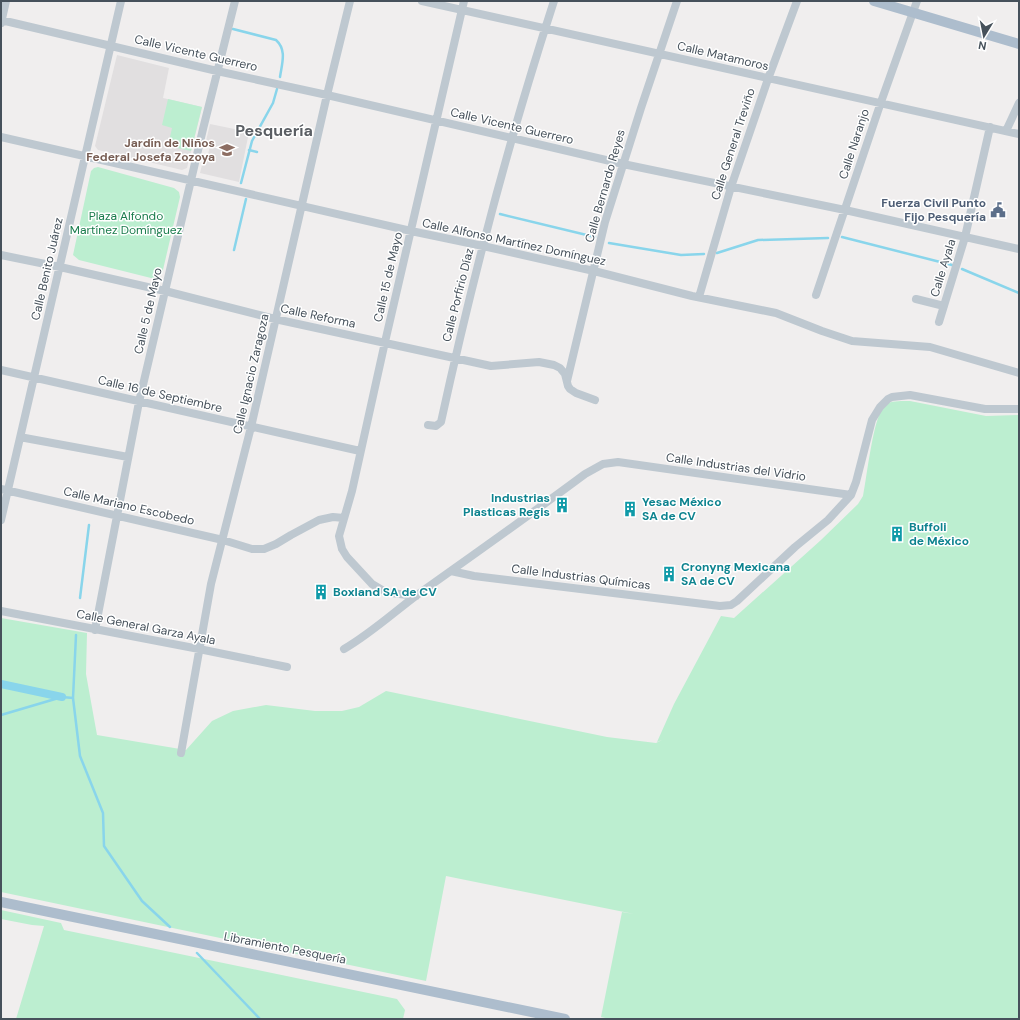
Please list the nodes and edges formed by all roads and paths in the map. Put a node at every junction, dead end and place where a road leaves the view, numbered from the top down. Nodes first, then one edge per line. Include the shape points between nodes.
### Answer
1 (6, 1) edge
2 (121, 1) edge
3 (235, 1) edge
4 (350, 1) edge
5 (422, 1) edge
6 (464, 1) edge
7 (554, 1) edge
8 (677, 1) edge
9 (797, 1) edge
10 (874, 1) edge
11 (917, 1) edge
12 (462, 10) junction
13 (913, 12) junction
14 (1, 21) edge
15 (545, 29) junction
16 (1019, 44) edge
17 (111, 46) junction
18 (660, 53) junction
19 (217, 71) junction
20 (768, 79) junction
21 (327, 94) junction
22 (881, 102) junction
23 (1019, 103) edge
24 (436, 120) junction
25 (990, 127) junction
26 (1006, 131) junction
27 (1019, 134) edge
28 (1, 137) edge
29 (512, 138) junction
30 (85, 157) junction
31 (623, 164) junction
32 (190, 181) junction
33 (731, 187) junction
34 (302, 206) junction
35 (845, 210) junction
36 (411, 231) junction
37 (965, 237) junction
38 (483, 246) junction
39 (1019, 249) edge
40 (1, 255) edge
41 (60, 267) junction
42 (594, 271) junction
43 (166, 291) junction
44 (816, 295) dead end
45 (699, 297) junction
46 (916, 299) dead end
47 (944, 306) junction
48 (275, 319) junction
49 (939, 322) dead end
50 (384, 342) junction
51 (455, 358) junction
52 (1, 370) edge
53 (1019, 373) edge
54 (34, 379) junction
55 (566, 382) junction
56 (595, 400) dead end
57 (139, 402) junction
58 (1019, 409) edge
59 (428, 425) dead end
60 (251, 427) junction
61 (25, 438) dead end
62 (360, 451) junction
63 (128, 457) junction
64 (4, 490) edge
65 (851, 495) junction
66 (117, 515) junction
67 (344, 518) junction
68 (1, 520) edge
69 (223, 540) junction
70 (451, 571) junction
71 (416, 596) junction
72 (1, 611) edge
73 (95, 630) junction
74 (199, 649) junction
75 (344, 650) dead end
76 (287, 667) dead end
77 (180, 753) dead end
78 (1, 902) edge
79 (565, 1019) edge

1 - 14 street
2 - 17 street, Calle Benito Juárez
3 - 19 street, Calle 5 de Mayo
4 - 21 street, Calle Ignacio Zaragoza
5 - 12 street, Calle Matamoros
6 - 12 street, Calle 15 de Mayo
7 - 15 street, Calle Porfirio Díaz
8 - 18 street, Calle Bernardo Reyes
9 - 20 street, Calle General Treviño
10 - 13 main road
11 - 13 street, Calle Naranjo
12 - 15 street, Calle Matamoros
12 - 24 street, Calle 15 de Mayo
13 - 16 main road
13 - 22 street, Calle Naranjo
14 - 17 street, Calle Vicente Guerrero
15 - 18 street, Calle Matamoros
15 - 29 street, Calle Porfirio Díaz
17 - 19 street, Calle Vicente Guerrero
17 - 30 street, Calle Benito Juárez
18 - 20 street, Calle Matamoros
18 - 31 street, Calle Bernardo Reyes
19 - 21 street, Calle Vicente Guerrero
19 - 32 street, Calle 5 de Mayo
20 - 22 street, Calle Matamoros
20 - 33 street, Calle General Treviño
21 - 24 street, Calle Vicente Guerrero
21 - 34 street, Calle Ignacio Zaragoza
22 - 25 street, Calle Matamoros
22 - 35 street, Calle Naranjo
23 - 26 street
24 - 29 street, Calle Vicente Guerrero
24 - 36 street, Calle 15 de Mayo
25 - 26 street, Calle Matamoros
25 - 37 street, Calle Ayala
26 - 27 street, Calle Matamoros
28 - 30 street, Calle Alfonso Martínez Domínguez
29 - 31 street, Calle Vicente Guerrero
29 - 38 street, Calle Porfirio Díaz
30 - 32 street, Calle Alfonso Martínez Domínguez
30 - 41 street, Calle Benito Juárez
31 - 33 street, Calle Vicente Guerrero
31 - 42 street, Calle Bernardo Reyes via 605,222
32 - 34 street, Calle Alfonso Martínez Domínguez
32 - 43 street, Calle 5 de Mayo
33 - 35 street, Calle Vicente Guerrero
33 - 45 street, Calle General Treviño
34 - 36 street, Calle Alfonso Martínez Domínguez
34 - 48 street, Calle Ignacio Zaragoza
35 - 37 street, Calle Vicente Guerrero
35 - 44 street, Calle Naranjo
36 - 38 street, Calle Alfonso Martínez Domínguez
36 - 50 street, Calle 15 de Mayo
37 - 39 street, Calle Vicente Guerrero
37 - 47 street, Calle Ayala
38 - 42 street, Calle Alfonso Martínez Domínguez
38 - 51 street, Calle Porfirio Díaz
40 - 41 street, Calle Reforma
41 - 43 street, Calle Reforma
41 - 54 street, Calle Benito Juárez
42 - 45 street, Calle Alfonso Martínez Domínguez
42 - 55 street, Calle Bernardo Reyes
43 - 48 street, Calle Reforma
43 - 57 street, Calle 5 de Mayo
45 - 53 street, Calle Alfonso Martínez Domínguez via 776,313 852,341 930,347
46 - 47 street
47 - 49 street, Calle Ayala
48 - 50 street, Calle Reforma
48 - 60 street, Calle Ignacio Zaragoza
50 - 51 street, Calle Reforma
50 - 62 street, Calle 15 de Mayo
51 - 55 street, Calle Reforma via 491,366 539,362 560,368 565,374
51 - 59 street, Calle Porfirio Díaz via 441,422 436,426
52 - 54 street, Calle 16 de Septiembre
54 - 57 street, Calle 16 de Septiembre
54 - 64 street, Calle Benito Juárez
55 - 56 street via 576,393
57 - 60 street, Calle 16 de Septiembre
57 - 63 street, Calle 5 de Mayo
58 - 65 street via 985,409 910,395 892,396 880,407 872,420
60 - 62 street, Calle 16 de Septiembre
60 - 69 street, Calle Ignacio Zaragoza
61 - 63 street
62 - 67 street, Calle 15 de Mayo
63 - 66 street, Calle 5 de Mayo
64 - 66 street, Calle Mariano Escobedo
64 - 68 street, Calle Benito Juárez
65 - 70 street, Calle Industrias del Vidrio via 618,462 603,464 585,474
65 - 70 street, Calle Industrias Químicas via 828,520 737,600 726,606 474,576
66 - 69 street, Calle Mariano Escobedo
66 - 73 street, Calle 5 de Mayo
67 - 69 street, Calle Mariano Escobedo via 319,520 260,550
67 - 71 street, Calle 15 de Mayo via 339,536 347,557 372,584 382,590
69 - 74 street, Calle Ignacio Zaragoza via 211,584
70 - 71 street
71 - 75 street
72 - 73 street, Calle General Garza Ayala
73 - 74 street, Calle General Garza Ayala
74 - 76 street, Calle General Garza Ayala
74 - 77 street, Calle Ignacio Zaragoza
78 - 79 main road, Libramiento Pesquería

